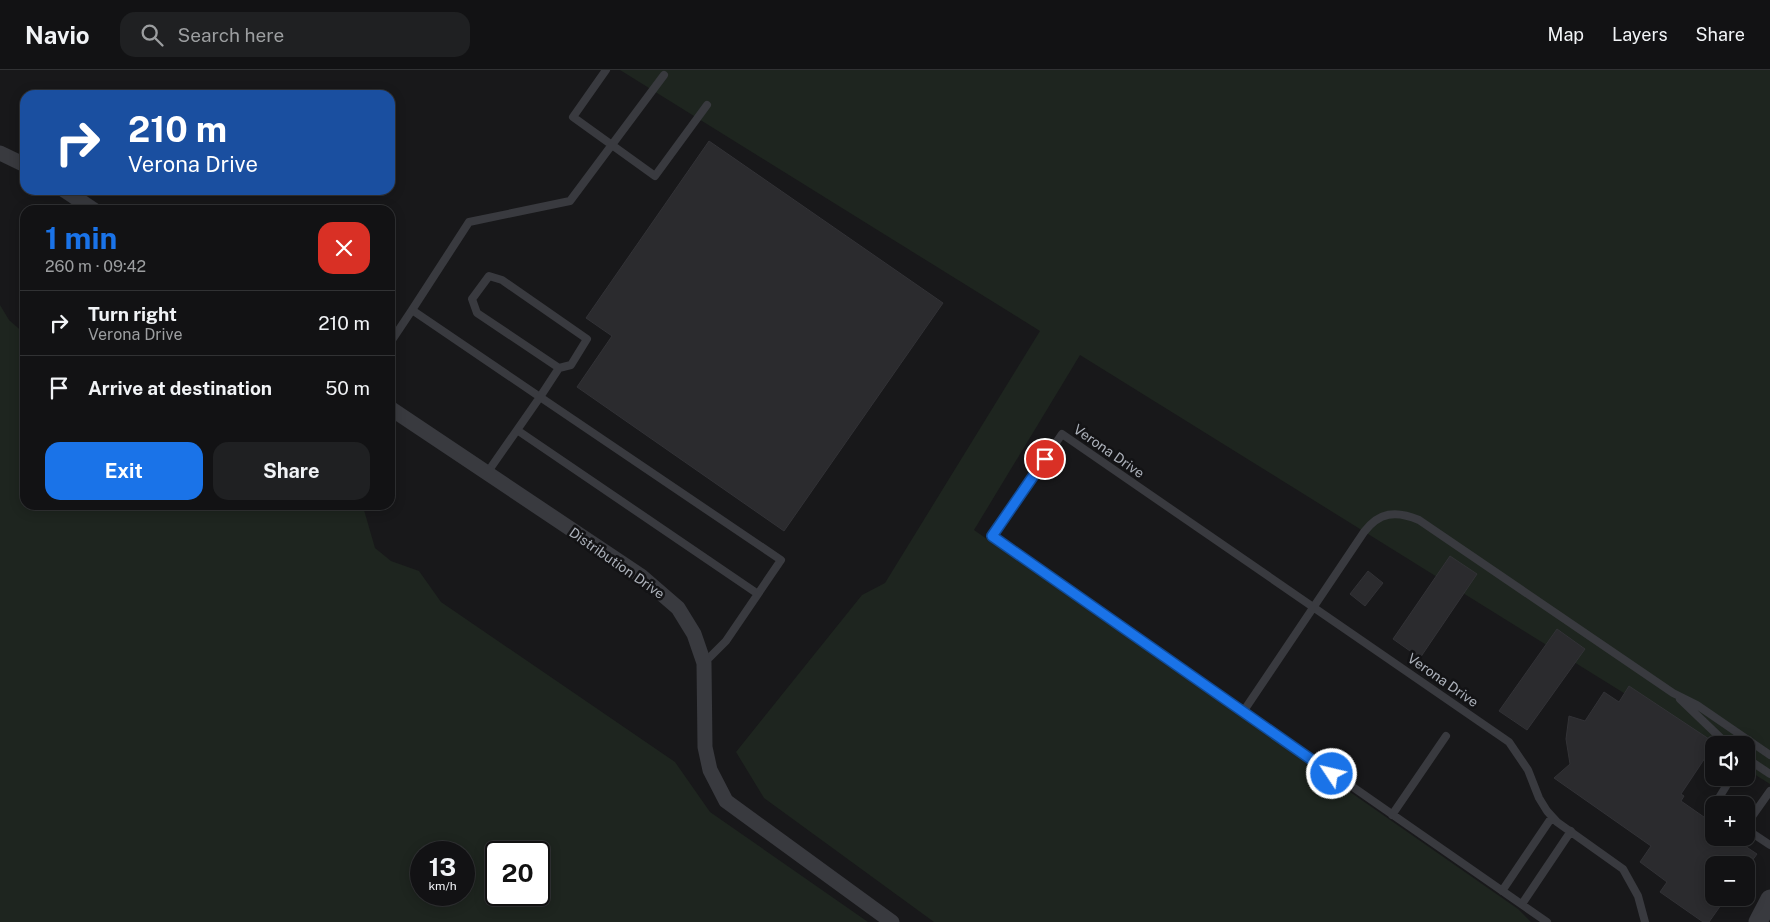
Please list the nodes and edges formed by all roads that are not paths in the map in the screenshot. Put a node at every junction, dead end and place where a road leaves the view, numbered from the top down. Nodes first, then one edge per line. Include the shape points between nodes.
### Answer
1 (606, 70) edge
2 (664, 75) dead end
3 (707, 105) dead end
4 (613, 146) junction
5 (0, 153) edge
6 (20, 163) edge
7 (72, 195) edge
8 (86, 205) edge
9 (412, 310) junction
10 (395, 336) edge
11 (559, 368) junction
12 (540, 397) junction
13 (395, 411) edge
14 (518, 430) junction
15 (487, 473) junction
16 (758, 594) junction
17 (1313, 607) junction
18 (704, 663) junction
19 (1673, 693) junction
20 (1243, 712) junction
21 (1446, 736) dead end
22 (1718, 736) edge
23 (1742, 736) edge
24 (1755, 745) edge
25 (1770, 755) edge
26 (1755, 763) edge
27 (1770, 774) edge
28 (1770, 791) edge
29 (1755, 812) edge
30 (1392, 815) junction
31 (1552, 817) junction
32 (1571, 832) junction
33 (1755, 835) edge
34 (1770, 845) edge
35 (1502, 891) junction
36 (1770, 899) edge
37 (1522, 904) junction
38 (892, 922) edge
39 (1547, 922) edge
40 (1645, 922) edge
41 (1758, 922) edge

1 - 4 lane via 573,117
2 - 4 lane
3 - 4 lane via 655,176
4 - 9 lane via 570,201 469,222
5 - 6 street
7 - 8 street
9 - 10 lane
9 - 12 lane
11 - 11 lane via 477,313 472,299 489,276 502,280 587,340 571,365
11 - 12 lane
12 - 14 lane
12 - 16 lane via 781,560
13 - 15 street, Distribution Drive
14 - 15 lane
14 - 16 lane
15 - 18 street, Distribution Drive via 662,593 687,621
16 - 18 lane via 726,641
17 - 19 lane via 1369,525 1380,516 1403,514 1423,523
17 - 20 lane
17 - 20 lane, Verona Drive via 1062,434 992,536
17 - 31 lane, Verona Drive via 1509,742 1520,755 1539,798
18 - 38 street, Distribution Drive via 705,747 710,770 726,801
19 - 22 lane
19 - 23 lane
20 - 30 lane, Verona Drive
21 - 30 lane
24 - 25 lane
26 - 27 lane
28 - 29 lane
30 - 35 lane, Verona Drive
31 - 32 lane, Verona Drive
31 - 35 lane
32 - 37 lane
32 - 40 lane, Verona Drive via 1623,869 1638,896
33 - 34 lane
35 - 37 lane, Verona Drive
36 - 41 street
37 - 39 lane, Verona Drive

